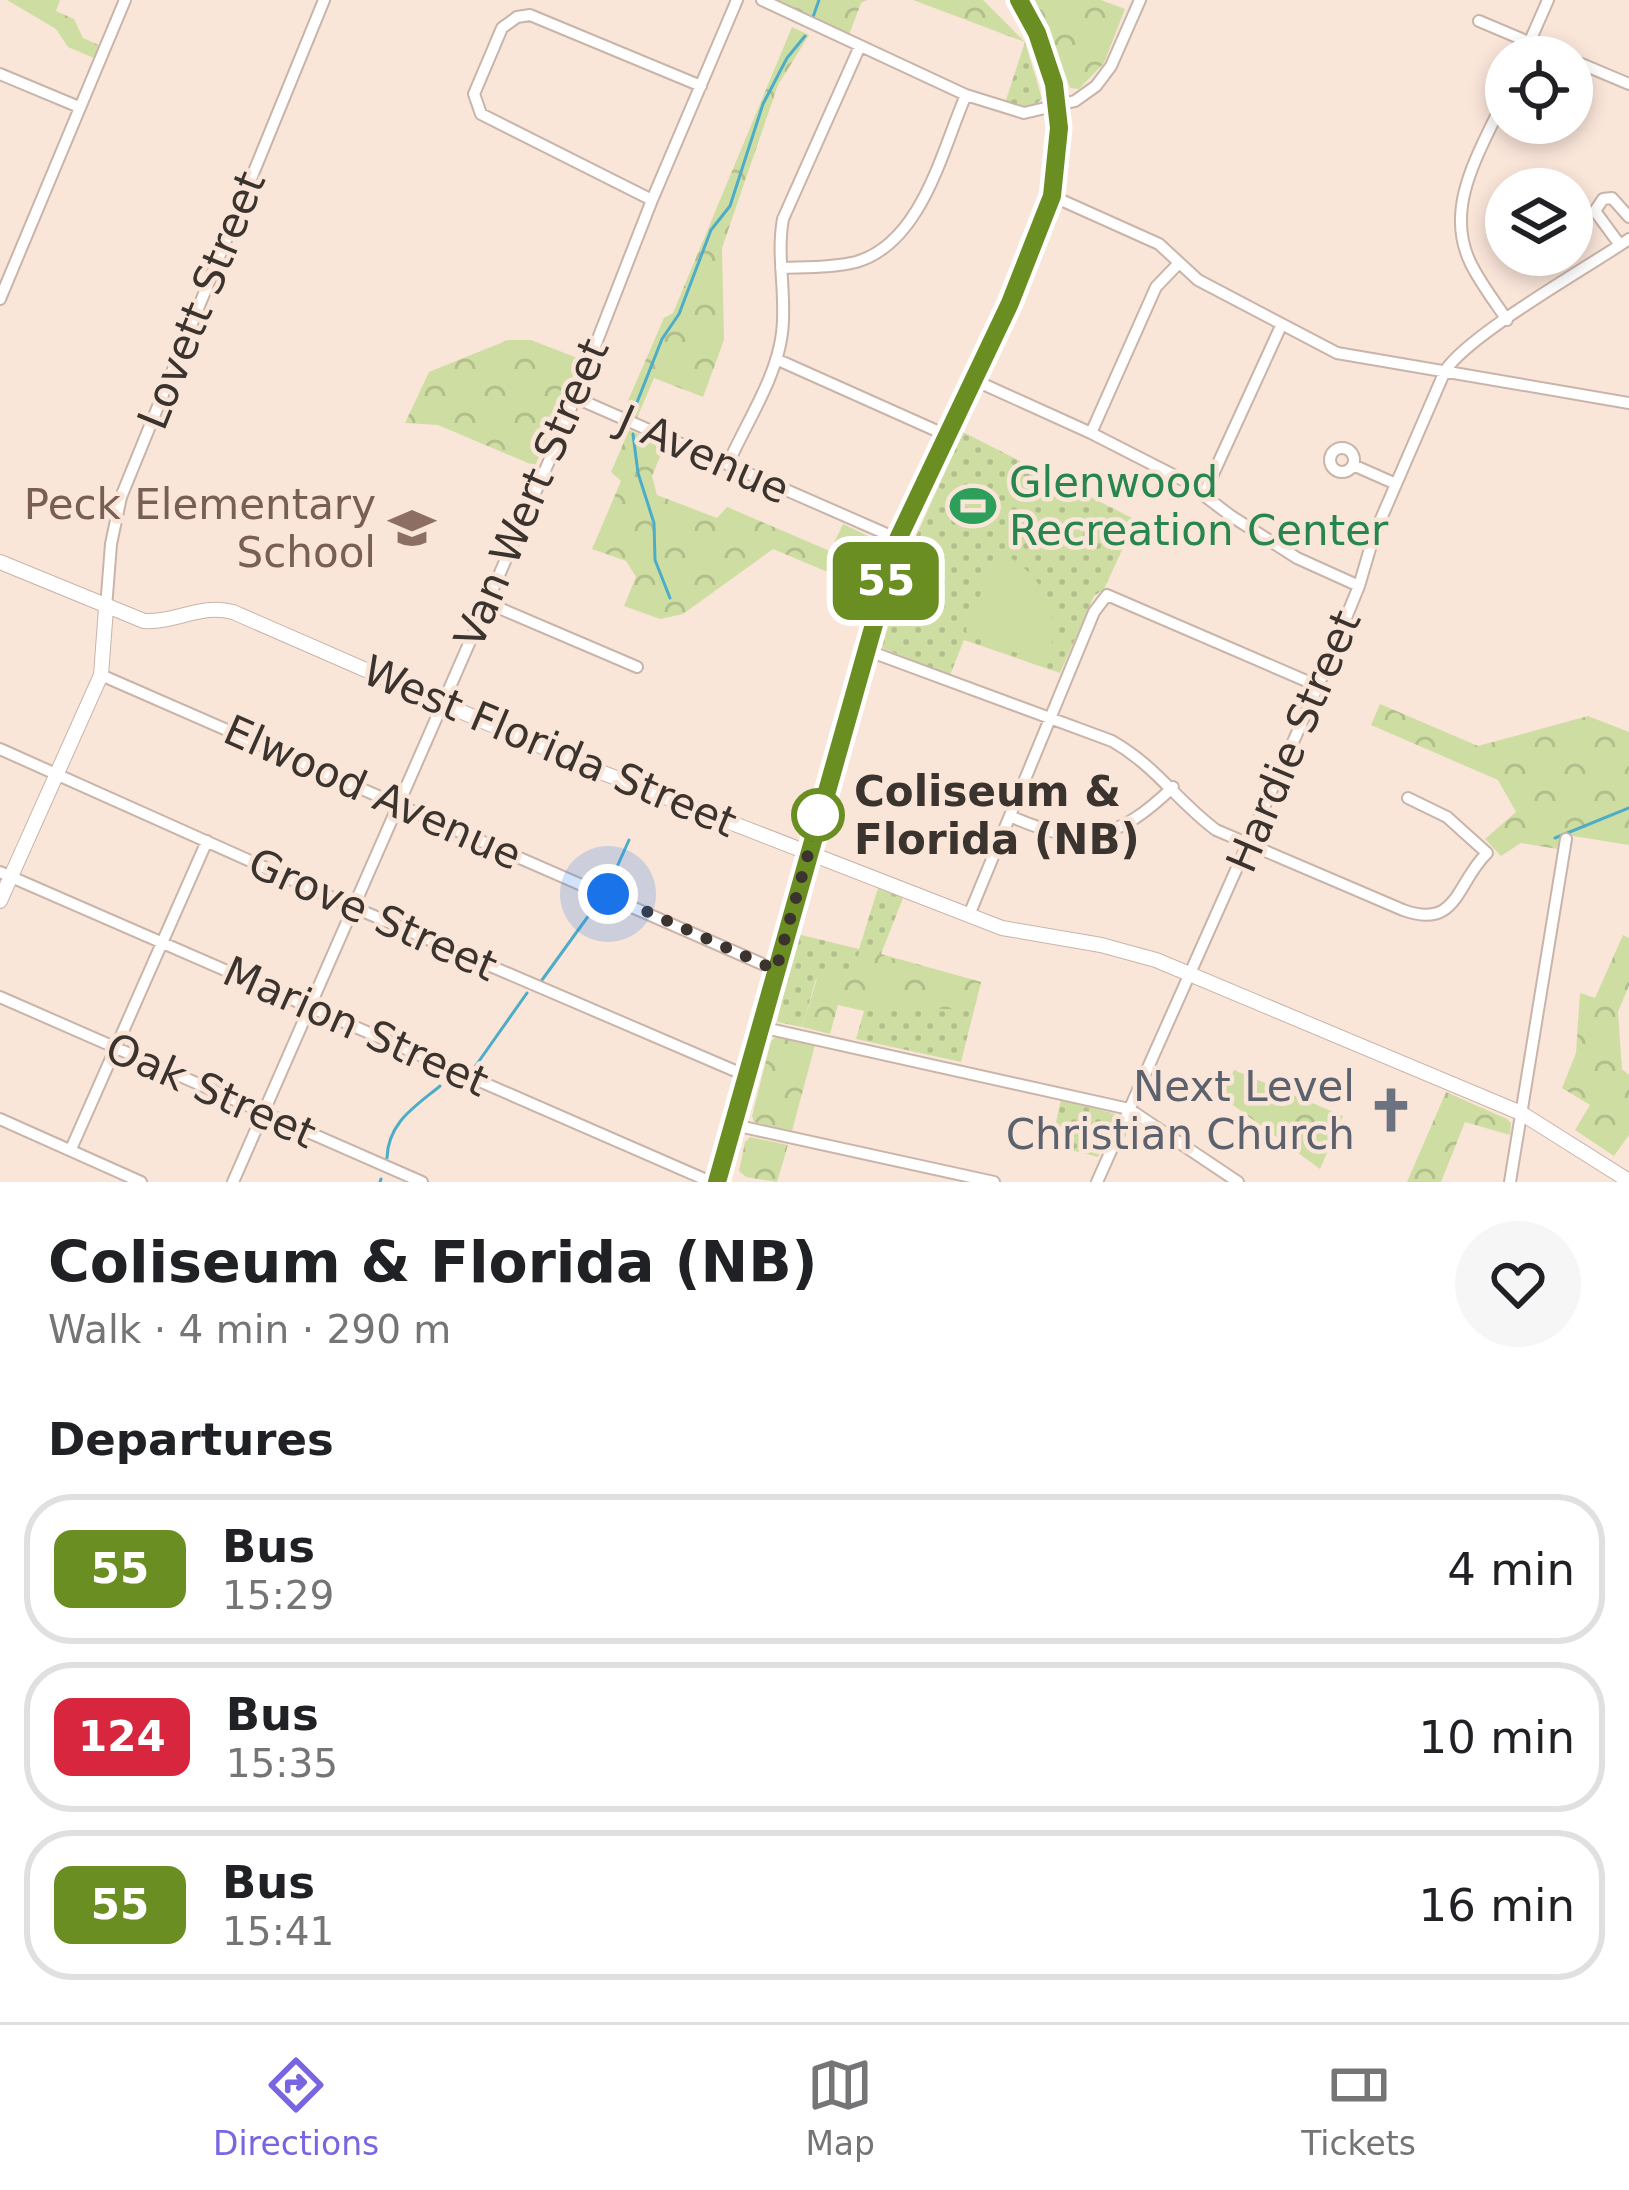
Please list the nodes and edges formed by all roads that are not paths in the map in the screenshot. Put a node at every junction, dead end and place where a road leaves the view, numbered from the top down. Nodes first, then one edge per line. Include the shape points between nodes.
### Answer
1 (125, 0) edge
2 (324, 0) edge
3 (737, 0) edge
4 (762, 0) edge
5 (1019, 0) edge
6 (1140, 0) edge
7 (1547, 0) edge
8 (1479, 20) dead end
9 (1515, 36) edge
10 (1532, 36) edge
11 (860, 46) junction
12 (1593, 69) edge
13 (0, 74) edge
14 (1629, 84) edge
15 (700, 86) junction
16 (966, 95) junction
17 (79, 107) junction
18 (1057, 107) junction
19 (1485, 142) edge
20 (1052, 196) junction
21 (652, 200) junction
22 (1629, 217) edge
23 (1624, 242) edge
24 (1178, 264) junction
25 (781, 268) junction
26 (0, 299) edge
27 (1507, 320) junction
28 (1281, 326) junction
29 (776, 359) junction
30 (1445, 371) junction
31 (974, 380) junction
32 (576, 398) junction
33 (1629, 403) edge
34 (1091, 433) junction
35 (946, 435) junction
36 (728, 464) junction
37 (1353, 465) dead end
38 (1396, 484) junction
39 (1204, 494) junction
40 (898, 539) junction
41 (0, 562) edge
42 (1359, 586) junction
43 (485, 602) junction
44 (106, 608) junction
45 (866, 650) junction
46 (637, 668) dead end
47 (101, 675) junction
48 (1318, 686) junction
49 (442, 702) junction
50 (1052, 719) junction
51 (0, 749) edge
52 (58, 776) junction
53 (1173, 787) junction
54 (1408, 798) dead end
55 (400, 804) junction
56 (1012, 817) junction
57 (1566, 839) dead end
58 (207, 841) junction
59 (1250, 844) junction
60 (808, 850) junction
61 (5, 875) edge
62 (0, 901) edge
63 (353, 907) junction
64 (969, 915) junction
65 (164, 941) junction
66 (776, 970) junction
67 (1192, 974) junction
68 (0, 997) edge
69 (311, 1007) junction
70 (760, 1028) junction
71 (115, 1048) junction
72 (748, 1076) junction
73 (1129, 1109) junction
74 (263, 1112) junction
75 (1521, 1113) junction
76 (0, 1119) edge
77 (734, 1125) junction
78 (71, 1149) junction
79 (1629, 1180) edge
80 (141, 1182) edge
81 (232, 1182) edge
82 (422, 1182) edge
83 (714, 1182) edge
84 (994, 1182) edge
85 (1097, 1182) edge
86 (1238, 1182) edge
87 (1510, 1182) edge

1 - 17 street
2 - 44 street, Lovett Street via 121,497
3 - 15 street, Van Wert Street
4 - 11 street
5 - 18 main road via 1048,63
6 - 18 street via 1106,75
7 - 10 street
8 - 9 street
11 - 16 street
11 - 25 street via 783,219
12 - 14 street
13 - 17 street
15 - 21 street, Van Wert Street
15 - 21 street via 530,15 502,28 474,94 486,119
16 - 18 street via 1012,111
16 - 25 street via 905,227 852,263
17 - 26 street
18 - 20 main road
19 - 27 street via 1457,222 1472,266
20 - 24 street via 1159,244
20 - 31 main road
21 - 32 street, Van Wert Street
22 - 23 street via 1612,198 1595,211
23 - 27 street, Hardie Street
24 - 28 street
24 - 34 street via 1156,287
25 - 29 street
27 - 30 street, Hardie Street
28 - 30 street via 1351,358
28 - 39 street
29 - 35 street
29 - 36 street
30 - 33 street
30 - 38 street, Hardie Street
31 - 34 street
31 - 35 main road
32 - 36 street, J Avenue
32 - 43 street, Van Wert Street
34 - 39 street
35 - 40 main road
36 - 40 street, J Avenue
37 - 38 street
38 - 42 street, Hardie Street
39 - 42 street via 1297,558
40 - 45 main road
41 - 44 main road, West Florida Street
42 - 48 street, Hardie Street
43 - 46 street
43 - 49 street, Van Wert Street
44 - 47 main road
44 - 49 main road, West Florida Street via 158,622 224,609
45 - 50 street
45 - 60 main road
47 - 52 main road
47 - 55 street, Elwood Avenue
48 - 50 street via 1107,595
48 - 59 street, Hardie Street
49 - 55 street, Van Wert Street
49 - 60 main road, West Florida Street
50 - 53 street via 1143,758
50 - 56 street
51 - 52 street, Grove Street
52 - 58 street, Grove Street
52 - 61 main road
53 - 56 street via 1118,830 1089,837 1050,834
53 - 59 street via 1216,830
54 - 59 street via 1447,817 1487,853 1447,911 1419,916
55 - 63 street, Van Wert Street
55 - 66 street, Elwood Avenue
56 - 64 street
57 - 75 street
58 - 63 street, Grove Street
58 - 65 street
59 - 67 street, Hardie Street
60 - 64 main road, West Florida Street
60 - 66 main road
61 - 62 main road
61 - 65 street, Marion Street
63 - 69 street, Van Wert Street
63 - 72 street, Grove Street
64 - 67 main road, West Florida Street
65 - 69 street, Marion Street
65 - 71 street
66 - 70 main road
67 - 73 street, Hardie Street
67 - 75 main road, West Florida Street
68 - 71 street, Oak Street
69 - 74 street, Van Wert Street
69 - 83 street, Marion Street
70 - 72 main road
70 - 73 street
71 - 74 street, Oak Street
71 - 78 street
72 - 77 main road
73 - 85 street, Hardie Street
73 - 86 street
74 - 81 street, Van Wert Street
74 - 82 street, Oak Street
75 - 79 main road, West Florida Street
75 - 87 street
76 - 78 street
77 - 83 main road
77 - 84 street
78 - 80 street

